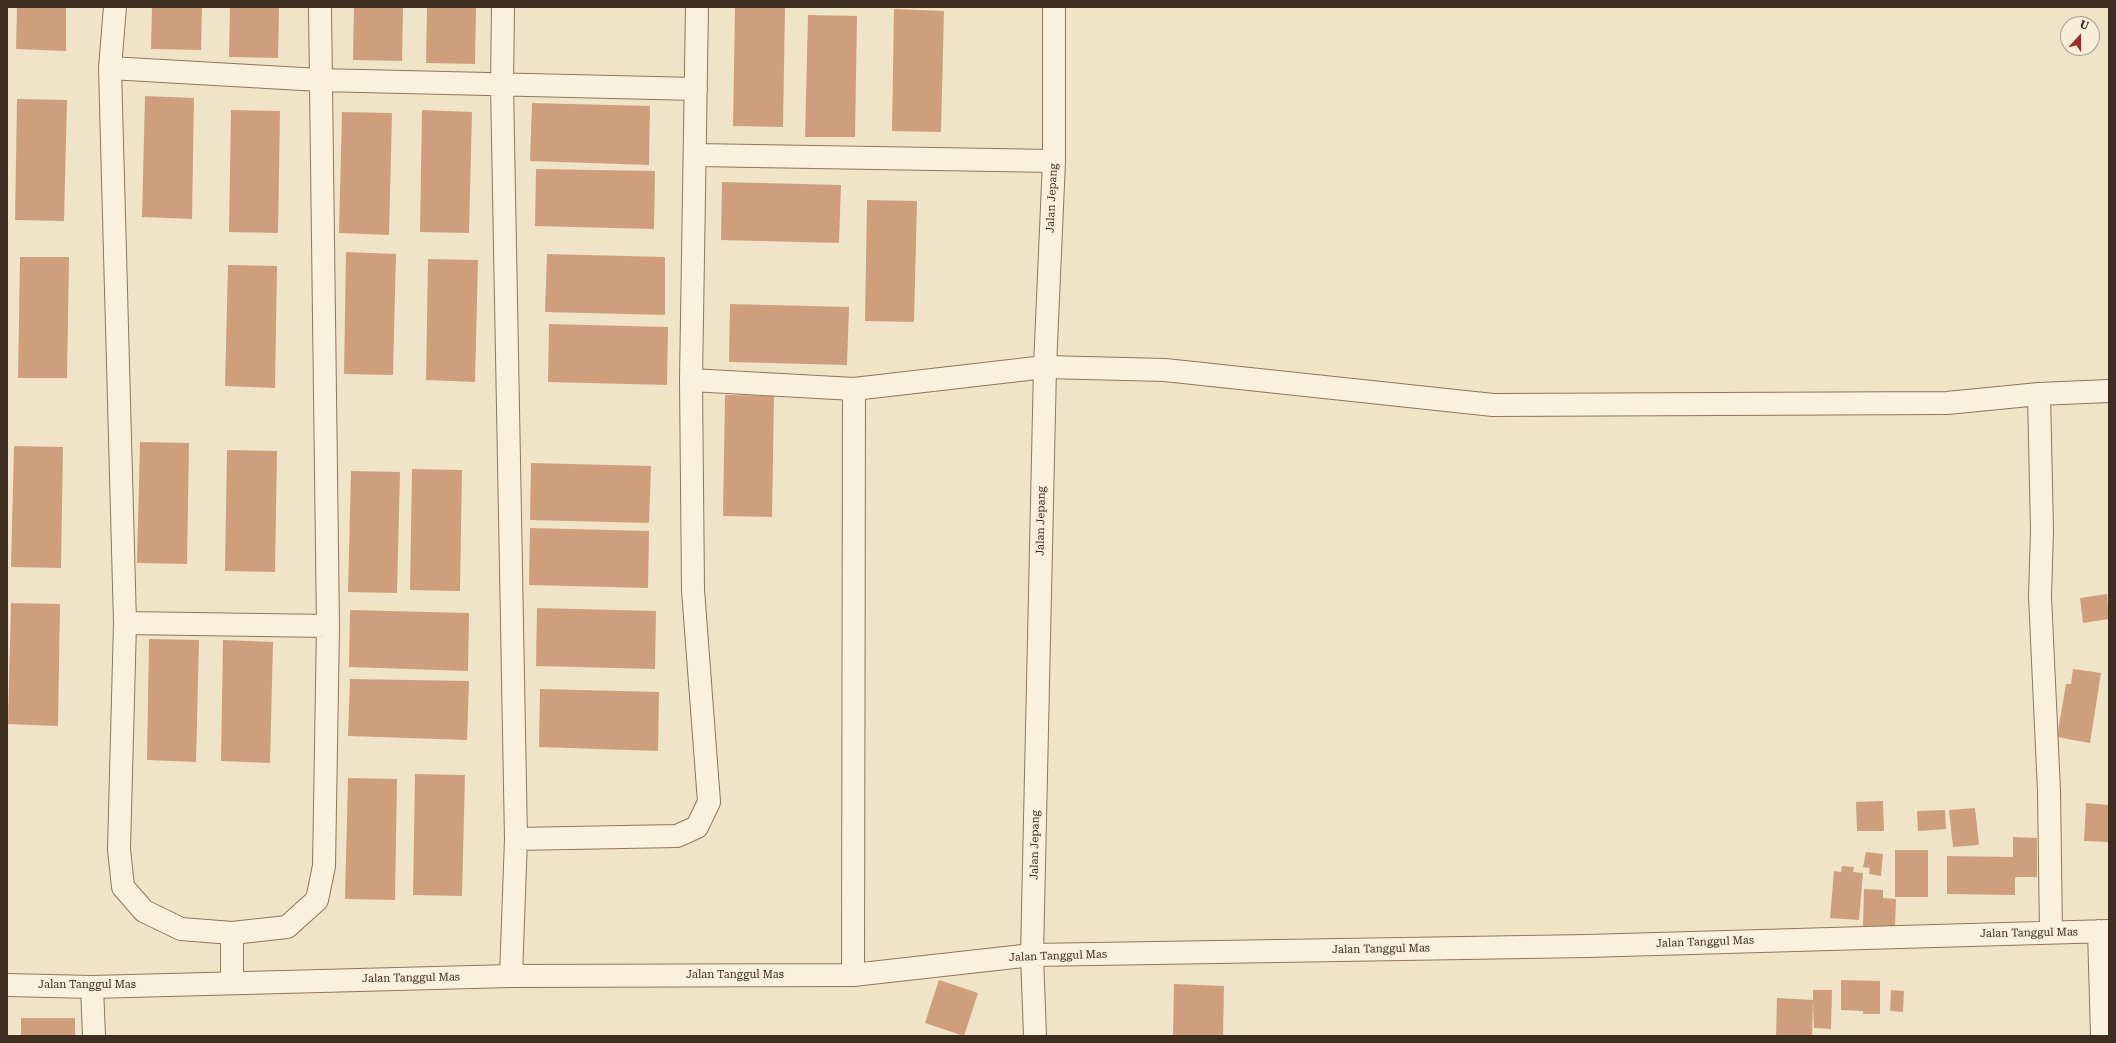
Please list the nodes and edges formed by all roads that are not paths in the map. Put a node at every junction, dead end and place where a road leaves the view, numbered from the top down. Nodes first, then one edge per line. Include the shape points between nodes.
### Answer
1 (115, 7) edge
2 (320, 7) edge
3 (503, 7) edge
4 (697, 7) edge
5 (1054, 7) edge
6 (110, 68) junction
7 (320, 80) junction
8 (502, 85) junction
9 (696, 89) junction
10 (695, 155) junction
11 (1054, 161) junction
12 (1044, 367) junction
13 (690, 380) junction
14 (854, 389) junction
15 (2109, 391) edge
16 (2039, 394) junction
17 (125, 623) junction
18 (328, 626) junction
19 (516, 839) junction
20 (2104, 931) edge
21 (2051, 932) junction
22 (232, 933) junction
23 (1032, 955) junction
24 (853, 975) junction
25 (511, 976) junction
26 (232, 982) junction
27 (7, 985) edge
28 (92, 987) junction
29 (94, 1036) edge
30 (1035, 1036) edge
31 (2102, 1036) edge

1 - 6 street
2 - 7 street
3 - 8 street
4 - 9 street
5 - 11 street, Jalan Jepang
6 - 7 street
6 - 17 street
7 - 8 street
7 - 18 street
8 - 9 street
8 - 19 street
9 - 10 street
10 - 11 street
10 - 13 street
11 - 12 street, Jalan Jepang
12 - 14 street
12 - 16 street via 1165,370 1493,405 1947,403
12 - 23 street, Jalan Jepang
13 - 14 street
13 - 19 street via 693,590 709,802 697,827 677,836
14 - 24 street
15 - 16 street
16 - 21 street via 2042,531 2040,603 2049,791
17 - 18 street
17 - 22 street via 119,849 123,887 144,911 180,930
18 - 22 street via 324,866 317,900 287,927
19 - 25 street
20 - 21 street, Jalan Tanggul Mas
20 - 31 street
21 - 23 street, Jalan Tanggul Mas via 1587,946
22 - 26 street
23 - 24 street, Jalan Tanggul Mas
23 - 30 street, Jalan Jepang
24 - 25 street, Jalan Tanggul Mas
25 - 26 street, Jalan Tanggul Mas
26 - 28 street, Jalan Tanggul Mas
27 - 28 street, Jalan Tanggul Mas
28 - 29 street

